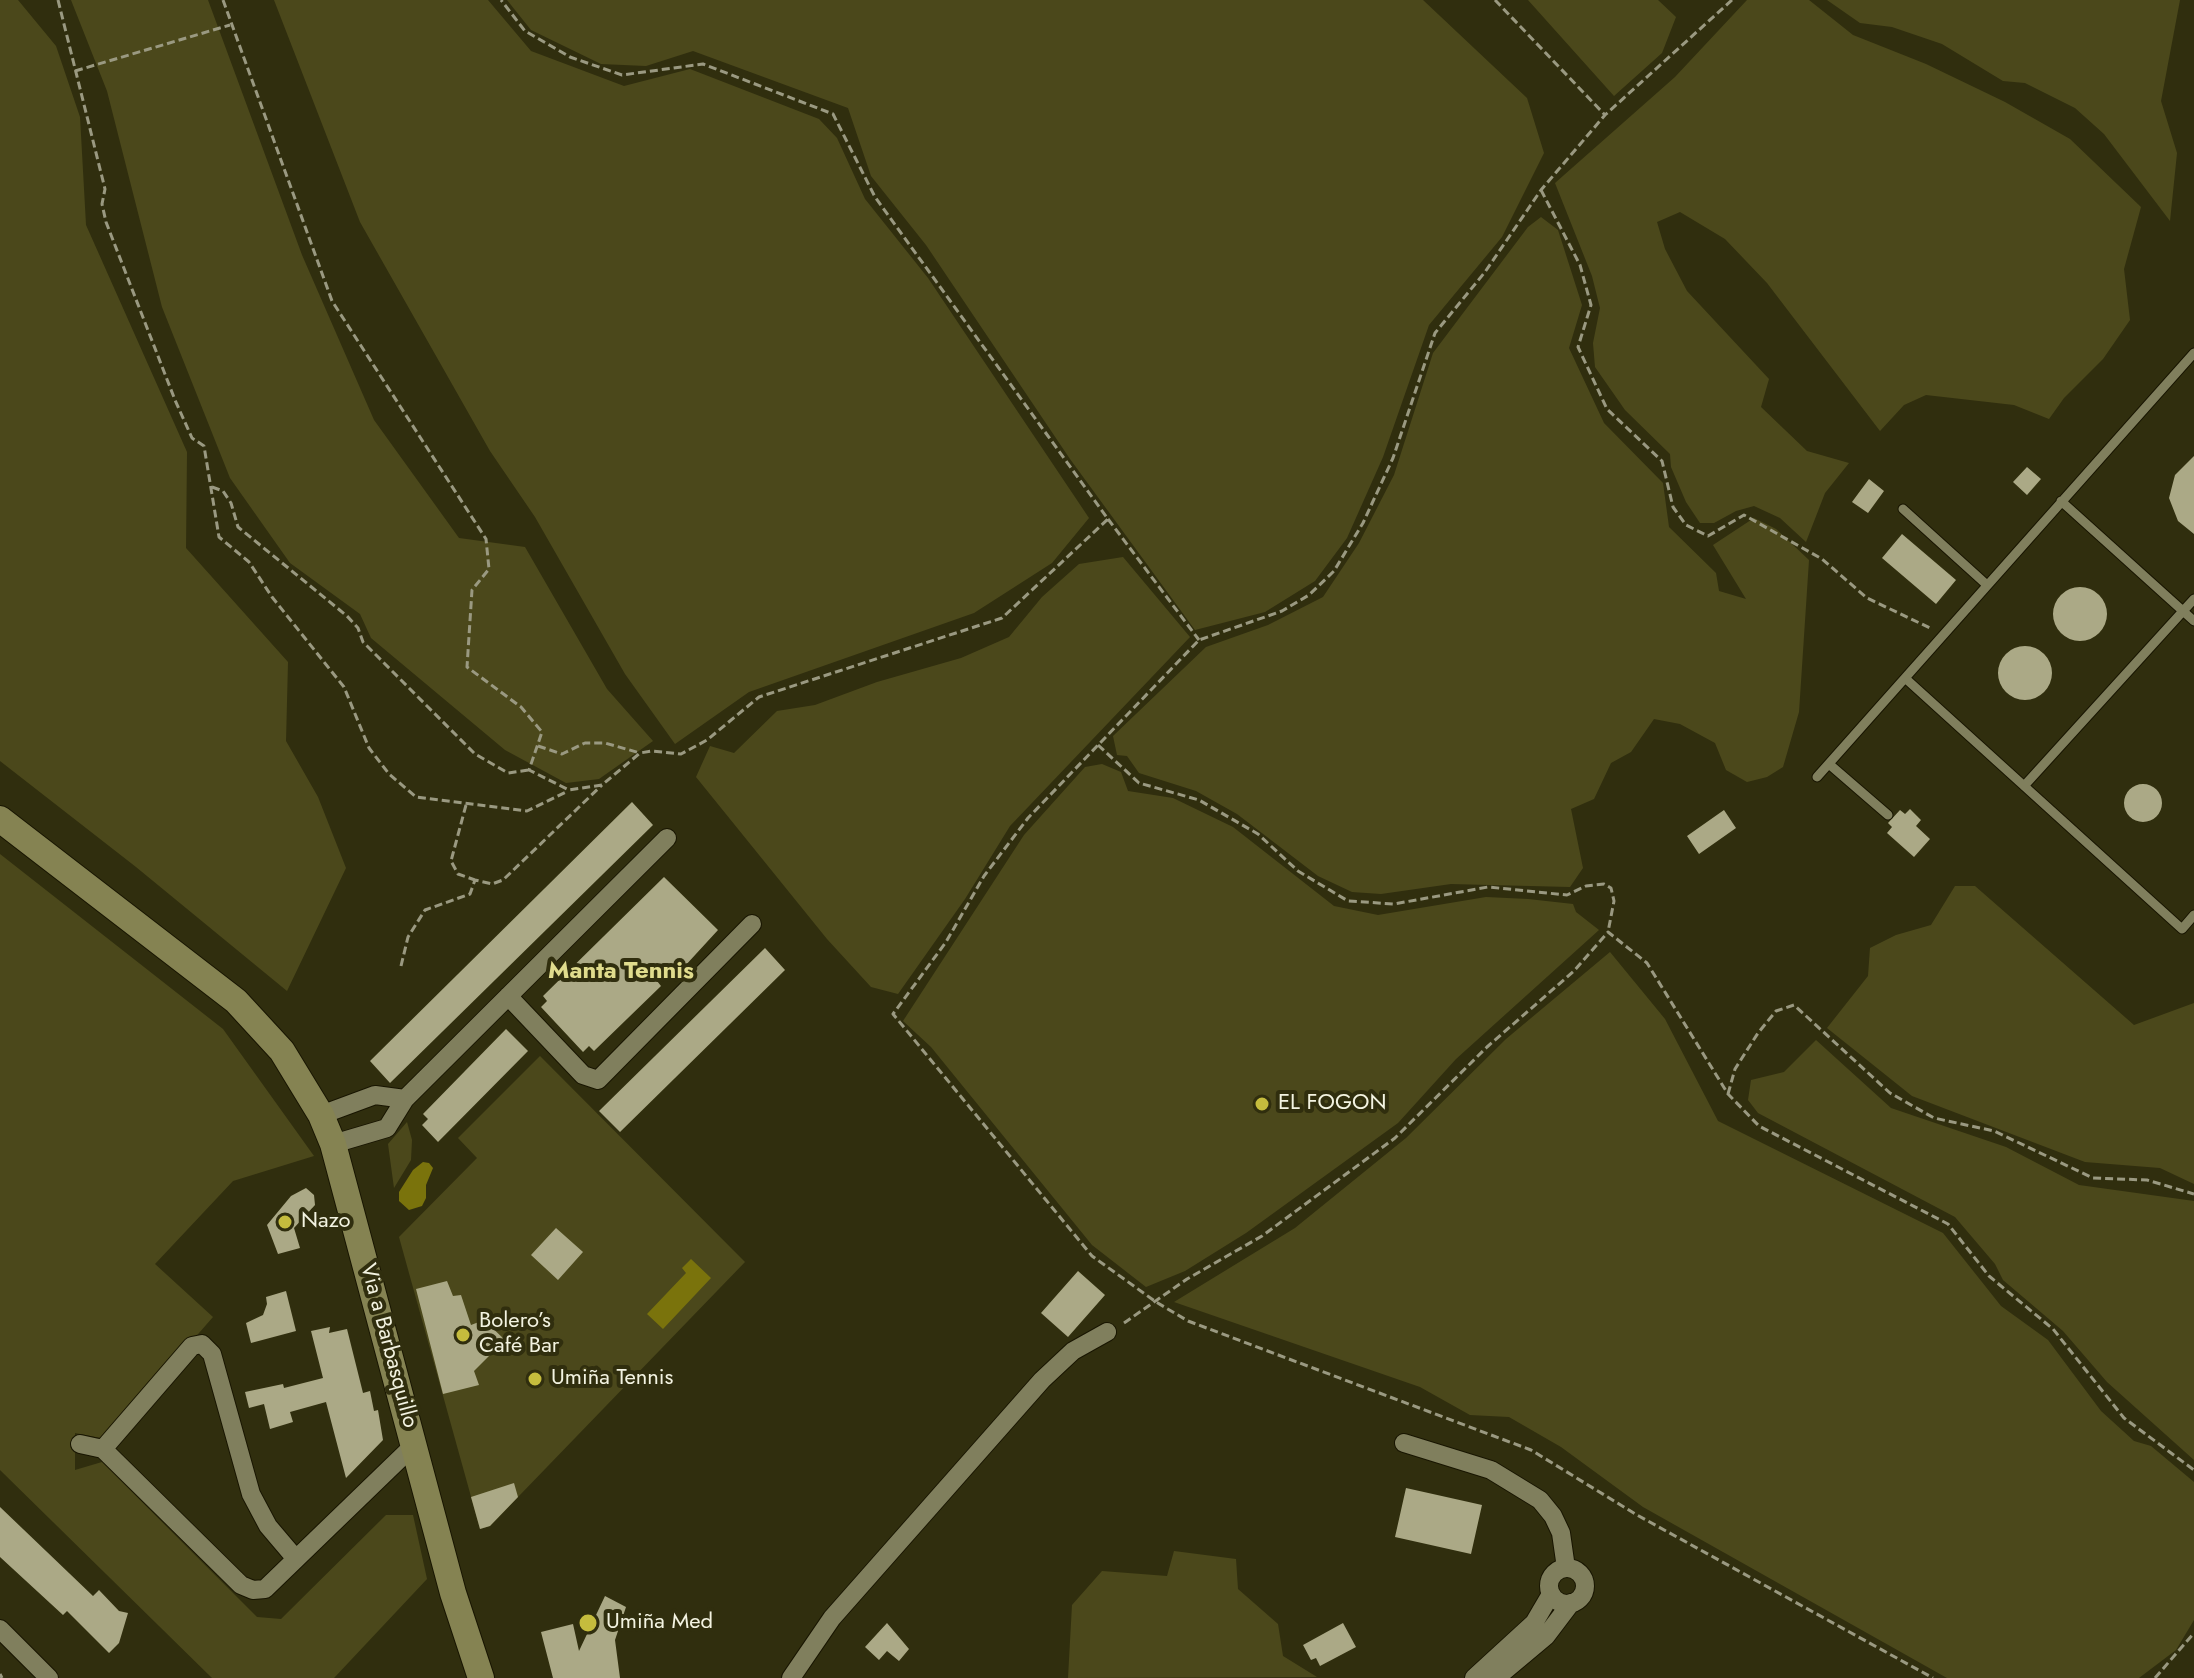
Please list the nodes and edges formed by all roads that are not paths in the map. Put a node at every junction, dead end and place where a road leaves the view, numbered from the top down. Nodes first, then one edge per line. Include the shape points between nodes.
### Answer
1 (2194, 353) edge
2 (2061, 501) junction
3 (1903, 509) dead end
4 (1987, 585) junction
5 (2194, 599) edge
6 (2182, 610) junction
7 (2194, 621) edge
8 (1905, 678) junction
9 (1829, 764) junction
10 (1817, 777) dead end
11 (2024, 786) junction
12 (1888, 815) dead end
13 (0, 819) edge
14 (667, 838) dead end
15 (2194, 915) edge
16 (752, 924) dead end
17 (508, 996) junction
18 (405, 1099) junction
19 (321, 1115) junction
20 (333, 1144) junction
21 (1107, 1332) dead end
22 (1404, 1443) dead end
23 (80, 1444) dead end
24 (414, 1445) junction
25 (103, 1449) junction
26 (296, 1559) junction
27 (1566, 1568) junction
28 (1551, 1594) junction
29 (1571, 1603) junction
30 (0, 1629) edge
31 (1532, 1637) junction
32 (49, 1678) edge
33 (481, 1678) edge
34 (791, 1678) edge
35 (1474, 1678) edge
36 (1496, 1678) edge

1 - 2 lane
2 - 4 lane
2 - 6 lane
3 - 4 lane
4 - 8 lane
5 - 6 lane
6 - 7 lane
6 - 11 lane
8 - 9 lane
8 - 11 lane
9 - 10 lane
9 - 12 lane
11 - 15 lane via 2182,929
13 - 19 main road, Via a Barbasquillo via 236,1001 282,1051
14 - 17 street
16 - 17 street via 598,1080 583,1075
17 - 18 street
18 - 19 street via 375,1095
18 - 20 street via 387,1128
19 - 20 main road, Via a Barbasquillo
20 - 24 main road, Via a Barbasquillo
21 - 34 street via 1073,1351 1042,1380 832,1618
22 - 27 street via 1491,1470 1540,1500 1561,1533
23 - 25 street
24 - 26 street
24 - 33 main road, Via a Barbasquillo
25 - 26 street via 241,1585 265,1589
25 - 26 street via 192,1346 202,1344 212,1354 251,1494 268,1526
27 - 28 street via 1552,1577
27 - 29 street via 1582,1575 1585,1585 1581,1597
28 - 29 street
28 - 31 street
29 - 31 street
30 - 32 street
31 - 35 street
31 - 36 street

